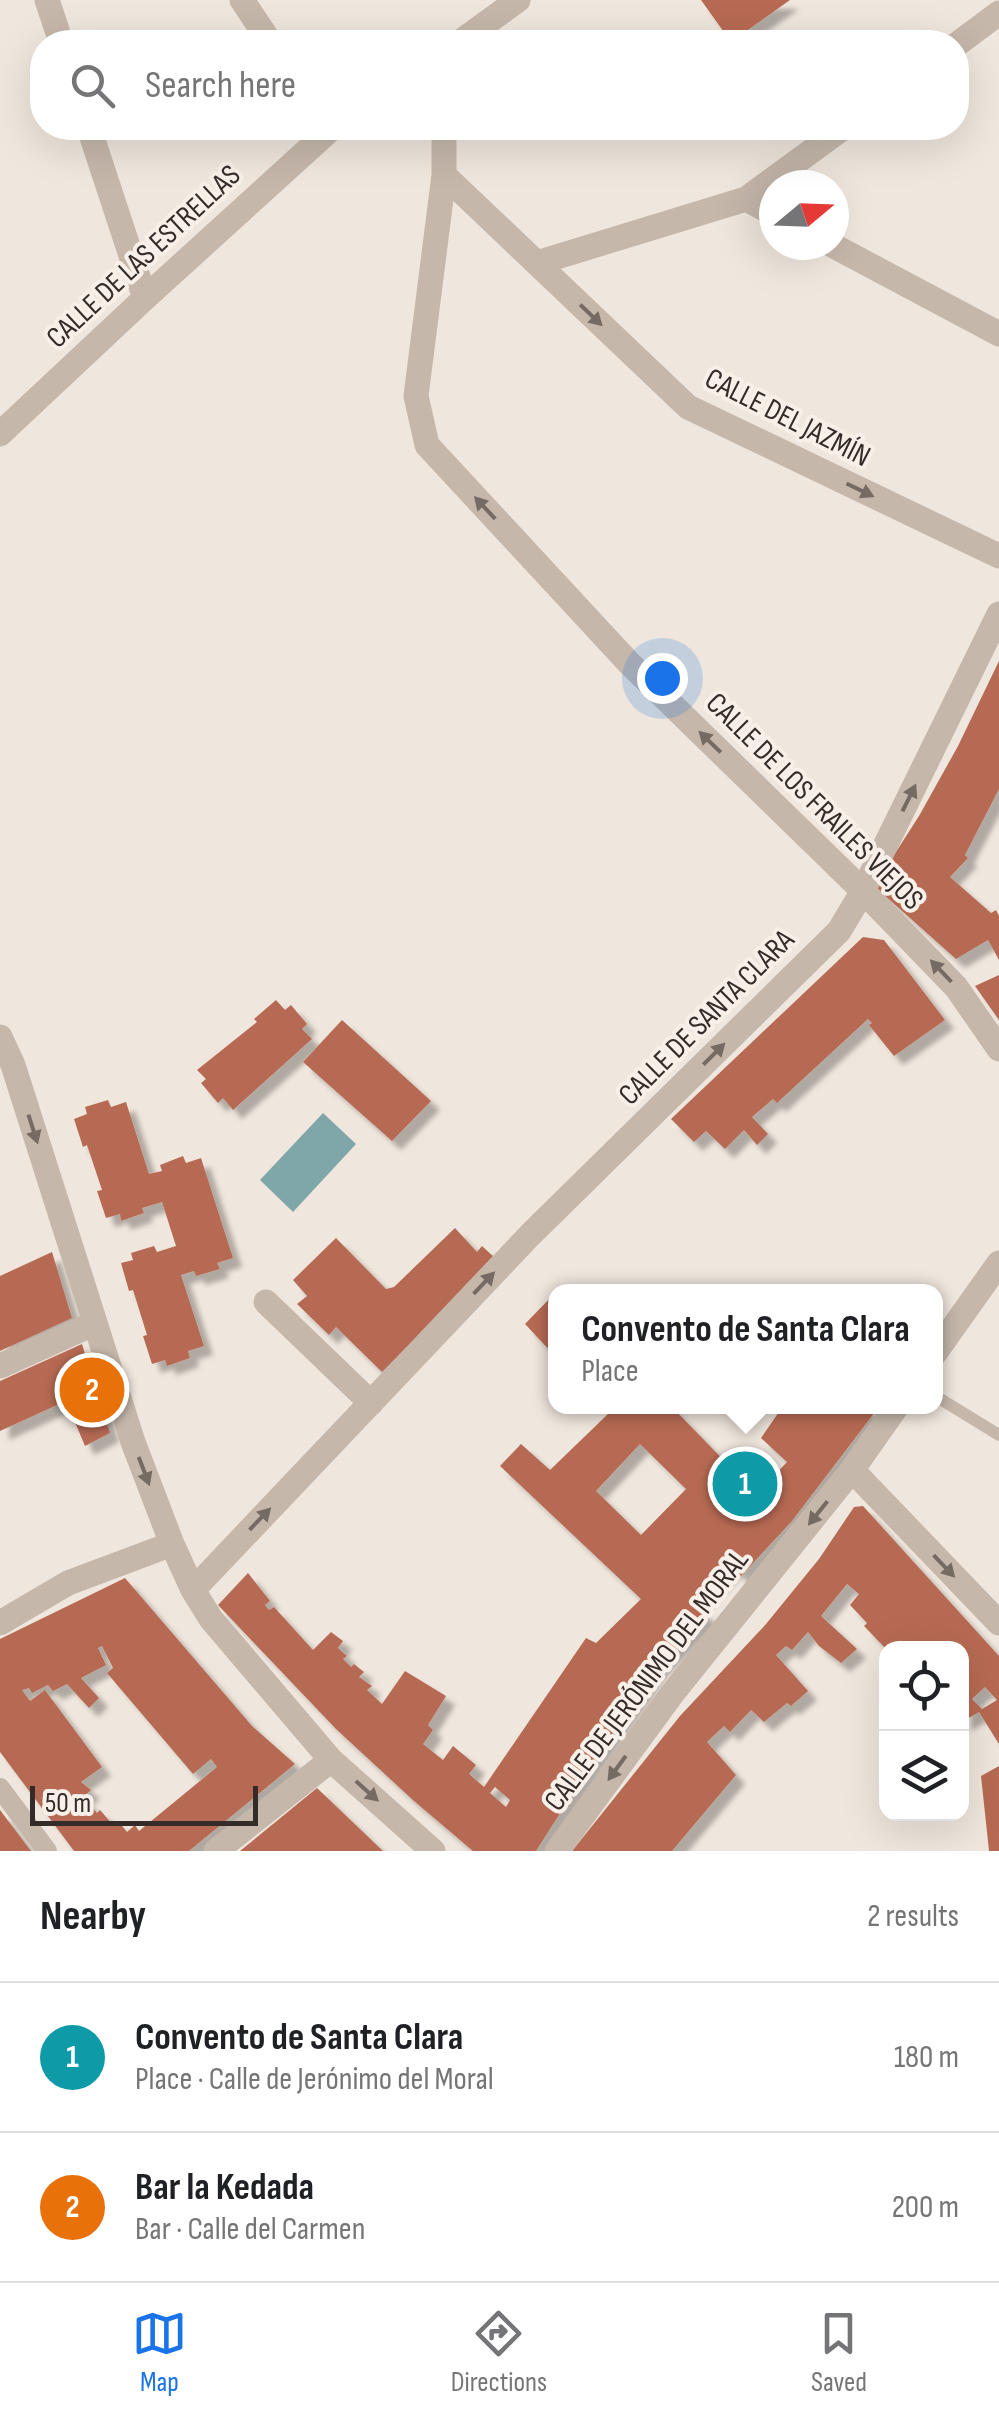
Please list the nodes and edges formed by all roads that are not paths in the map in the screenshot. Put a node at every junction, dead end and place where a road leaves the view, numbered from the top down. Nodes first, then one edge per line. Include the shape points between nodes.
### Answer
1 (46, 0) edge
2 (242, 0) edge
3 (518, 0) edge
4 (999, 14) edge
5 (56, 30) edge
6 (262, 30) edge
7 (477, 30) edge
8 (969, 35) edge
9 (92, 140) edge
10 (315, 140) edge
11 (444, 140) edge
12 (827, 140) edge
13 (444, 175) junction
14 (746, 199) junction
15 (759, 206) edge
16 (849, 254) edge
17 (538, 263) junction
18 (144, 298) junction
19 (999, 334) edge
20 (0, 434) edge
21 (999, 556) edge
22 (999, 614) edge
23 (863, 891) junction
24 (0, 1037) edge
25 (999, 1049) edge
26 (999, 1263) edge
27 (266, 1302) dead end
28 (96, 1323) junction
29 (943, 1342) edge
30 (0, 1366) edge
31 (943, 1401) edge
32 (371, 1403) junction
33 (891, 1414) edge
34 (999, 1435) edge
35 (852, 1470) junction
36 (172, 1544) junction
37 (193, 1590) junction
38 (0, 1624) edge
39 (999, 1624) edge
40 (332, 1760) junction
41 (0, 1788) edge
42 (47, 1851) edge
43 (216, 1851) edge
44 (434, 1851) edge
45 (557, 1851) edge

1 - 5 street
2 - 6 street
3 - 7 street
4 - 8 street
9 - 18 street
10 - 18 street, CALLE DE LAS ESTRELLAS
11 - 13 street, CALLE DE LOS FRAILES VIEJOS
12 - 14 street
13 - 17 street, CALLE DEL JAZMÍN
23 -> 13 street, CALLE DE LOS FRAILES VIEJOS via 628,664 427,445 416,396
14 - 15 street
14 - 17 street
16 - 19 street
17 -> 21 street, CALLE DEL JAZMÍN via 688,408
18 - 20 street, CALLE DE LAS ESTRELLAS
23 -> 22 street, CALLE DE SANTA CLARA
25 -> 23 street, CALLE DE LOS FRAILES VIEJOS via 956,988
32 -> 23 street, CALLE DE SANTA CLARA via 530,1235 839,932
24 -> 28 street
26 - 29 street
27 - 32 street
28 - 30 street
28 -> 36 street
31 - 34 lane
37 -> 32 street, CALLE DE SANTA CLARA
33 - 35 street, CALLE DE JERÓNIMO DEL MORAL
35 -> 39 street
35 -> 45 street, CALLE DE JERÓNIMO DEL MORAL via 672,1694
36 - 37 street
36 - 38 street via 68,1583
37 - 40 street via 211,1620
40 - 43 street
40 -> 44 street
41 - 42 street

